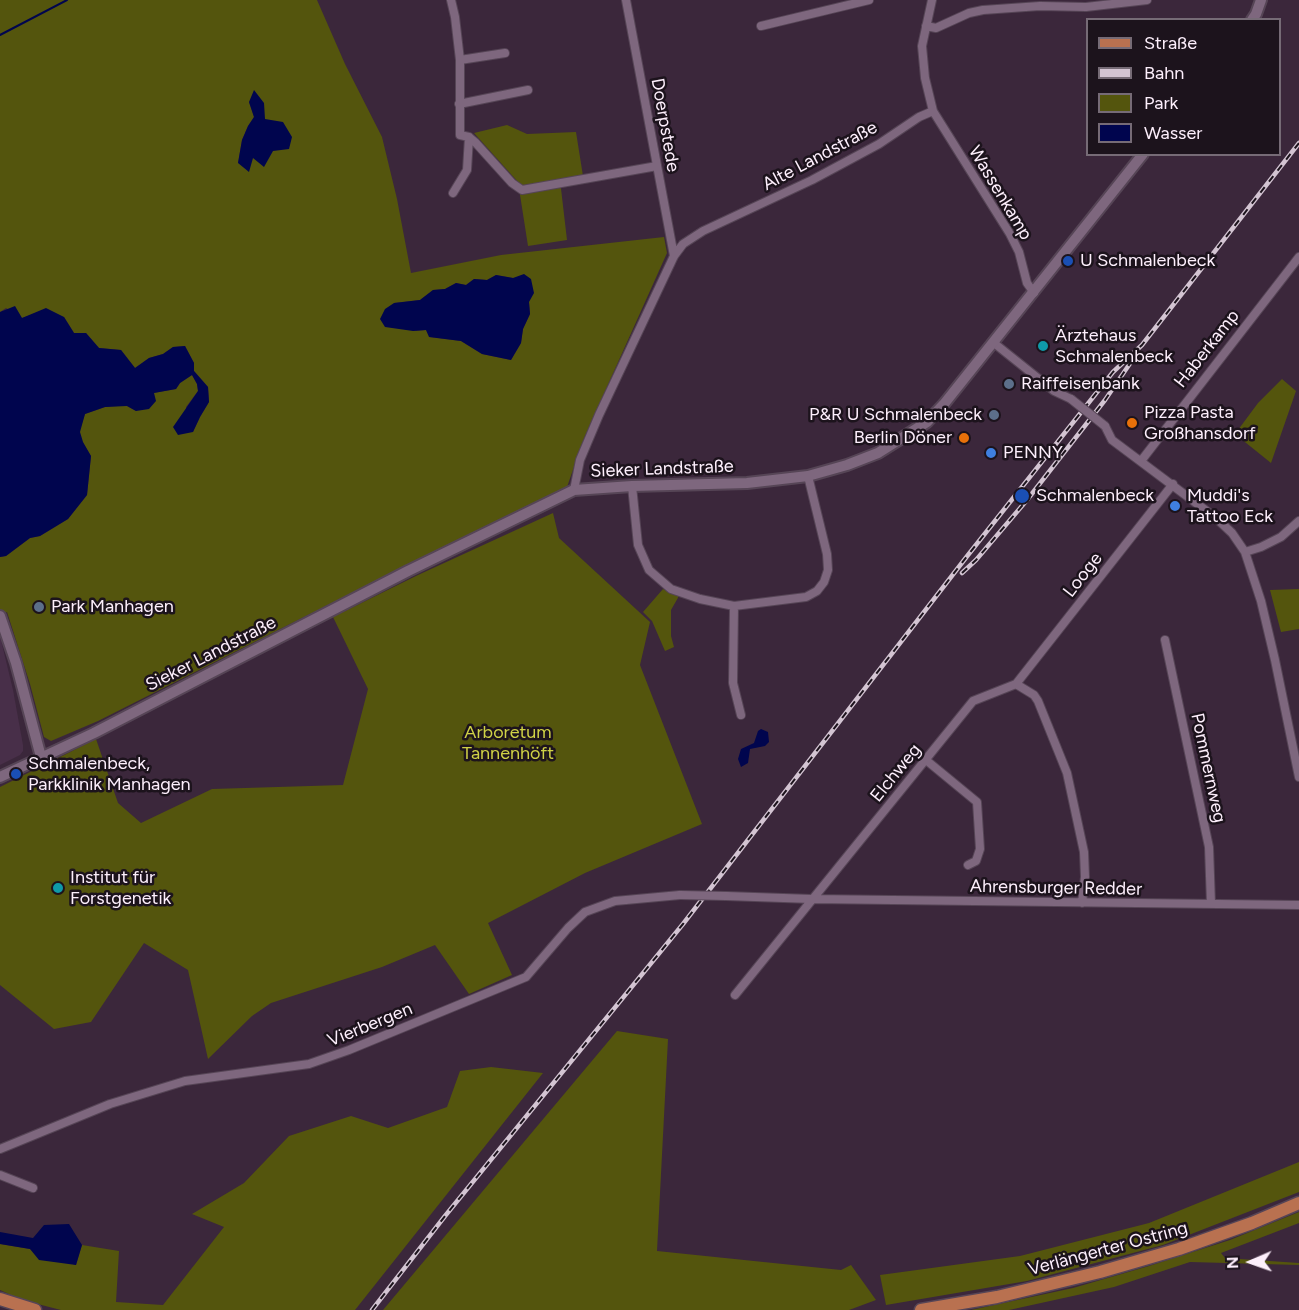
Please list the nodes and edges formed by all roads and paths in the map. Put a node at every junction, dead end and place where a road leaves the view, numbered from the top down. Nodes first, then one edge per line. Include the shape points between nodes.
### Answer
1 (451, 0) edge
2 (626, 0) edge
3 (869, 0) edge
4 (932, 0) edge
5 (1147, 0) edge
6 (1261, 0) edge
7 (1253, 18) edge
8 (761, 26) dead end
9 (926, 26) junction
10 (505, 53) dead end
11 (460, 60) junction
12 (528, 90) dead end
13 (459, 104) junction
14 (933, 111) junction
15 (469, 137) junction
16 (1141, 156) edge
17 (657, 166) junction
18 (453, 193) dead end
19 (674, 256) junction
20 (1299, 257) edge
21 (1034, 293) junction
22 (994, 343) junction
23 (1141, 460) junction
24 (808, 476) junction
25 (1173, 484) junction
26 (632, 486) junction
27 (574, 490) junction
28 (1299, 521) edge
29 (1245, 552) junction
30 (734, 606) junction
31 (0, 616) edge
32 (1166, 640) dead end
33 (1016, 684) junction
34 (741, 715) dead end
35 (41, 757) junction
36 (926, 760) junction
37 (0, 777) edge
38 (1299, 777) edge
39 (968, 865) dead end
40 (726, 896) joint
41 (812, 899) junction
42 (1082, 903) junction
43 (1210, 904) junction
44 (1299, 905) edge
45 (735, 995) dead end
46 (0, 1149) edge
47 (0, 1175) edge
48 (33, 1188) dead end
49 (1299, 1203) edge
50 (0, 1299) edge
51 (35, 1310) edge
52 (921, 1310) edge

1 - 11 street
2 - 17 street, Doerpstede
3 - 8 street
4 - 9 street
5 - 9 street via 1086,7 983,10 936,28
6 - 7 street
9 - 14 street via 922,60
10 - 11 street
11 - 13 street
12 - 13 street
13 - 15 street via 460,135
14 - 19 street, Alte Landstraße via 812,180 704,231 683,244
14 - 21 street, Wassenkamp via 1010,234
15 - 17 street via 522,190
15 - 18 street via 467,170
16 - 21 street, Sieker Landstraße
17 - 19 street, Doerpstede
19 - 27 street, Alte Landstraße via 599,415 582,455
20 - 23 street, Haberkamp
21 - 22 street, Sieker Landstraße
22 - 23 street, bridge via 1105,426 1112,440
22 - 24 street, Sieker Landstraße via 927,422 878,453
23 - 25 street
24 - 26 street, Sieker Landstraße via 747,483
24 - 30 street via 827,554 824,582 806,597
25 - 29 street via 1232,532
25 - 33 street, Looge
26 - 27 street, Sieker Landstraße
26 - 30 street via 638,545 650,570 670,589
27 - 35 street, Sieker Landstraße
28 - 29 street via 1281,537
29 - 38 street via 1261,601
30 - 34 street via 733,683
31 - 35 street
32 - 43 street, Pommernweg via 1209,847
33 - 36 street, Elchweg via 973,701
33 - 42 street via 1038,701 1067,773 1084,852
35 - 37 street, Sieker Landstraße
36 - 39 street via 977,802 980,849 976,861
36 - 41 street, Elchweg
40 - 41 street, Ahrensburger Redder
40 - 46 street, Vierbergen, bridge via 680,895 615,901 585,912 526,977 349,1050 309,1065 186,1080 110,1104
41 - 42 street, Ahrensburger Redder
41 - 45 street
42 - 43 street, Ahrensburger Redder
43 - 44 street, Ahrensburger Redder
47 - 48 street
49 - 52 main road, Verlängerter Ostring via 1179,1249 1100,1272 997,1297
50 - 51 main road

